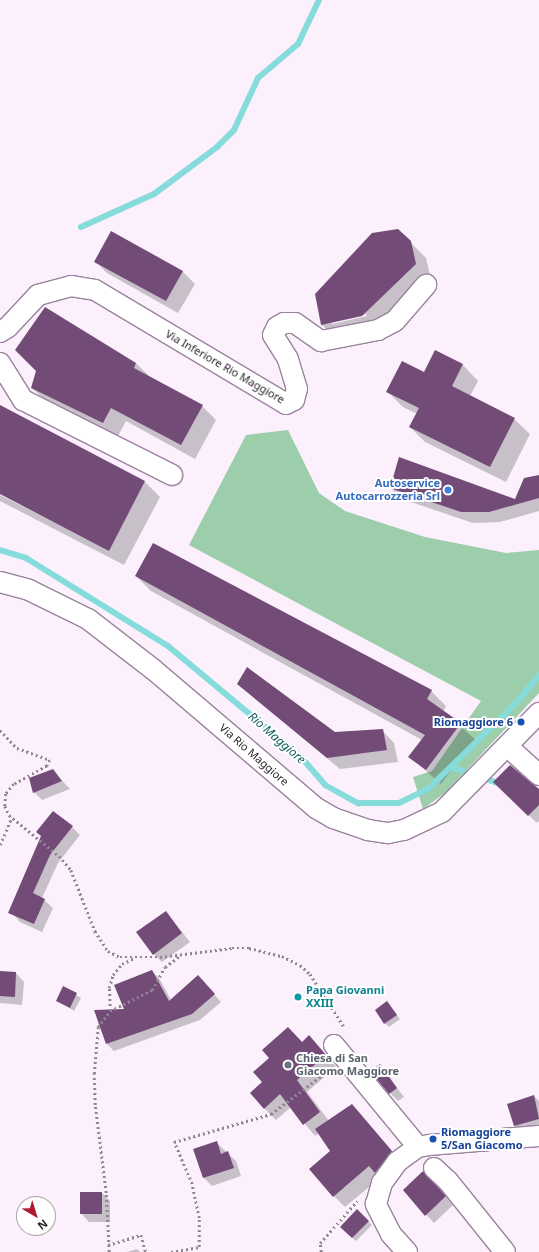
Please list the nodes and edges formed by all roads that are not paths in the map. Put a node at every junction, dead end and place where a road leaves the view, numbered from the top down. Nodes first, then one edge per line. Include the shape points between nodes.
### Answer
1 (426, 285) dead end
2 (0, 332) edge
3 (0, 363) edge
4 (172, 475) dead end
5 (0, 582) edge
6 (539, 713) edge
7 (507, 746) junction
8 (539, 774) edge
9 (342, 1045) road end
10 (539, 1136) edge
11 (418, 1147) junction
12 (434, 1168) dead end
13 (407, 1252) edge
14 (504, 1252) edge

1 - 2 street, Via Inferiore Rio Maggiore via 395,321 378,330 321,341 295,323 284,323 277,327 273,335 288,359 297,389 294,400 286,404 95,290 71,286 38,295
3 - 4 street via 23,400
5 - 7 street, Via Rio Maggiore via 29,590 88,619 154,670 316,808 351,824 388,833 422,823 452,803
6 - 7 street, Via Rio Maggiore
7 - 8 street
9 - 11 street
10 - 11 street
11 - 13 street via 392,1168 377,1198 382,1219
12 - 14 street via 448,1181

